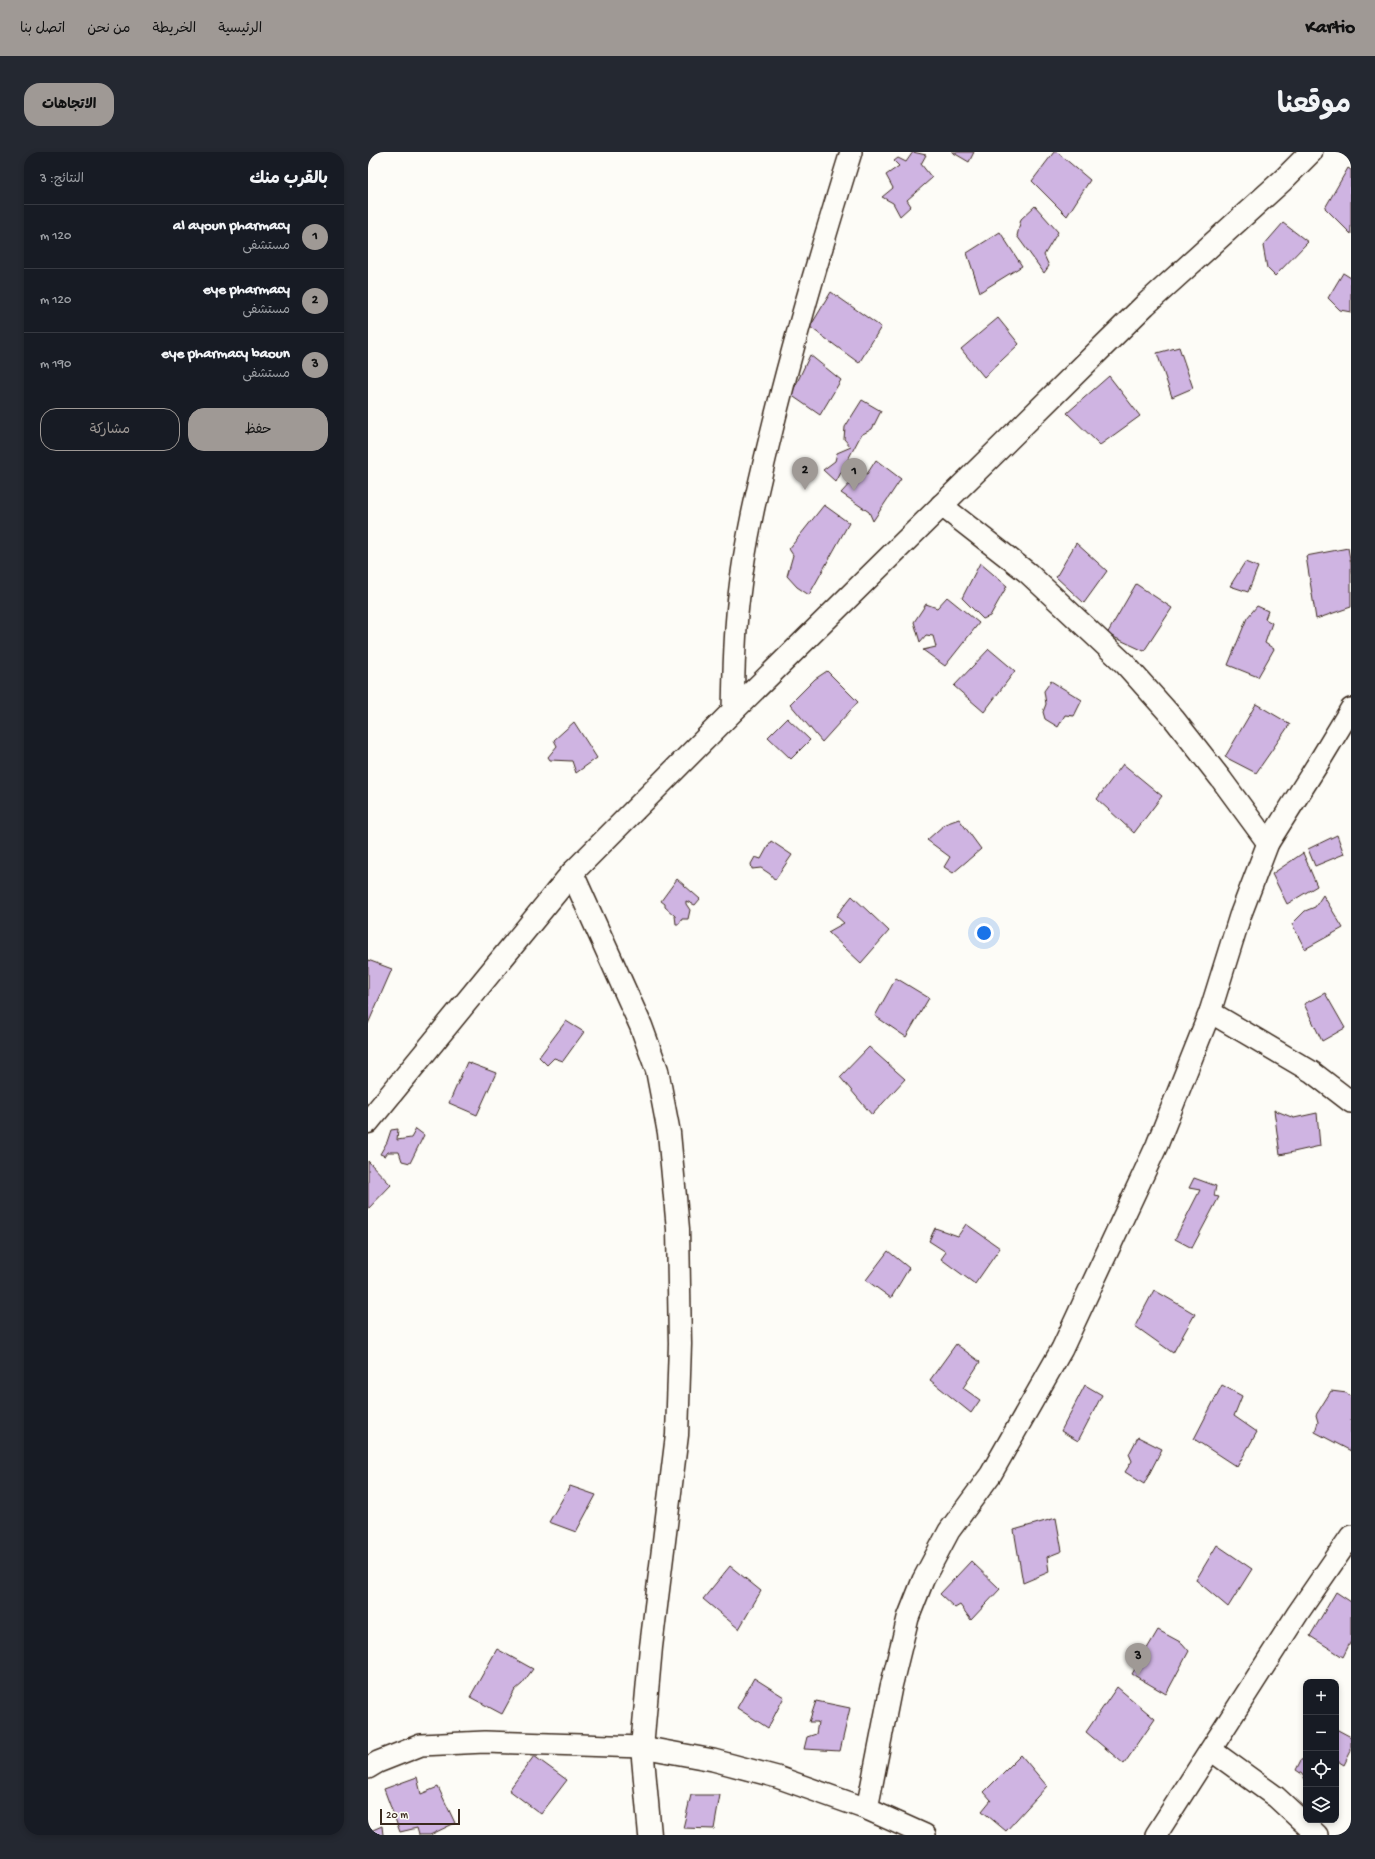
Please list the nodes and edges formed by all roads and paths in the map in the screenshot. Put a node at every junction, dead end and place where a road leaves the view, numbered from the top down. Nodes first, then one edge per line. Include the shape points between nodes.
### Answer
1 (851, 152) edge
2 (1311, 152) edge
3 (941, 505) junction
4 (1351, 709) edge
5 (733, 711) junction
6 (1268, 843) junction
7 (572, 873) junction
8 (1210, 1012) junction
9 (1351, 1102) edge
10 (368, 1122) edge
11 (1351, 1536) edge
12 (642, 1747) junction
13 (1211, 1750) junction
14 (368, 1768) edge
15 (868, 1809) junction
16 (650, 1835) edge
17 (925, 1835) edge
18 (1156, 1835) edge
19 (1317, 1835) edge

1 - 5 street via 784,377 751,512 734,647
2 - 3 street via 1145,305
3 - 5 street
3 - 6 street via 1028,573 1125,664 1222,779
4 - 6 street
5 - 7 street
6 - 8 street via 1240,916
7 - 10 street
7 - 12 street via 641,1026 657,1070 669,1133 678,1229 680,1344 677,1436 651,1648
8 - 9 street via 1312,1072
8 - 15 street via 1157,1145 1062,1349 991,1474 949,1531 923,1580 908,1618 891,1687
11 - 13 street via 1298,1613
12 - 14 street via 485,1742 421,1745
12 - 15 street via 713,1760 777,1777
12 - 16 street
13 - 18 street
13 - 19 street via 1276,1797
15 - 17 street

